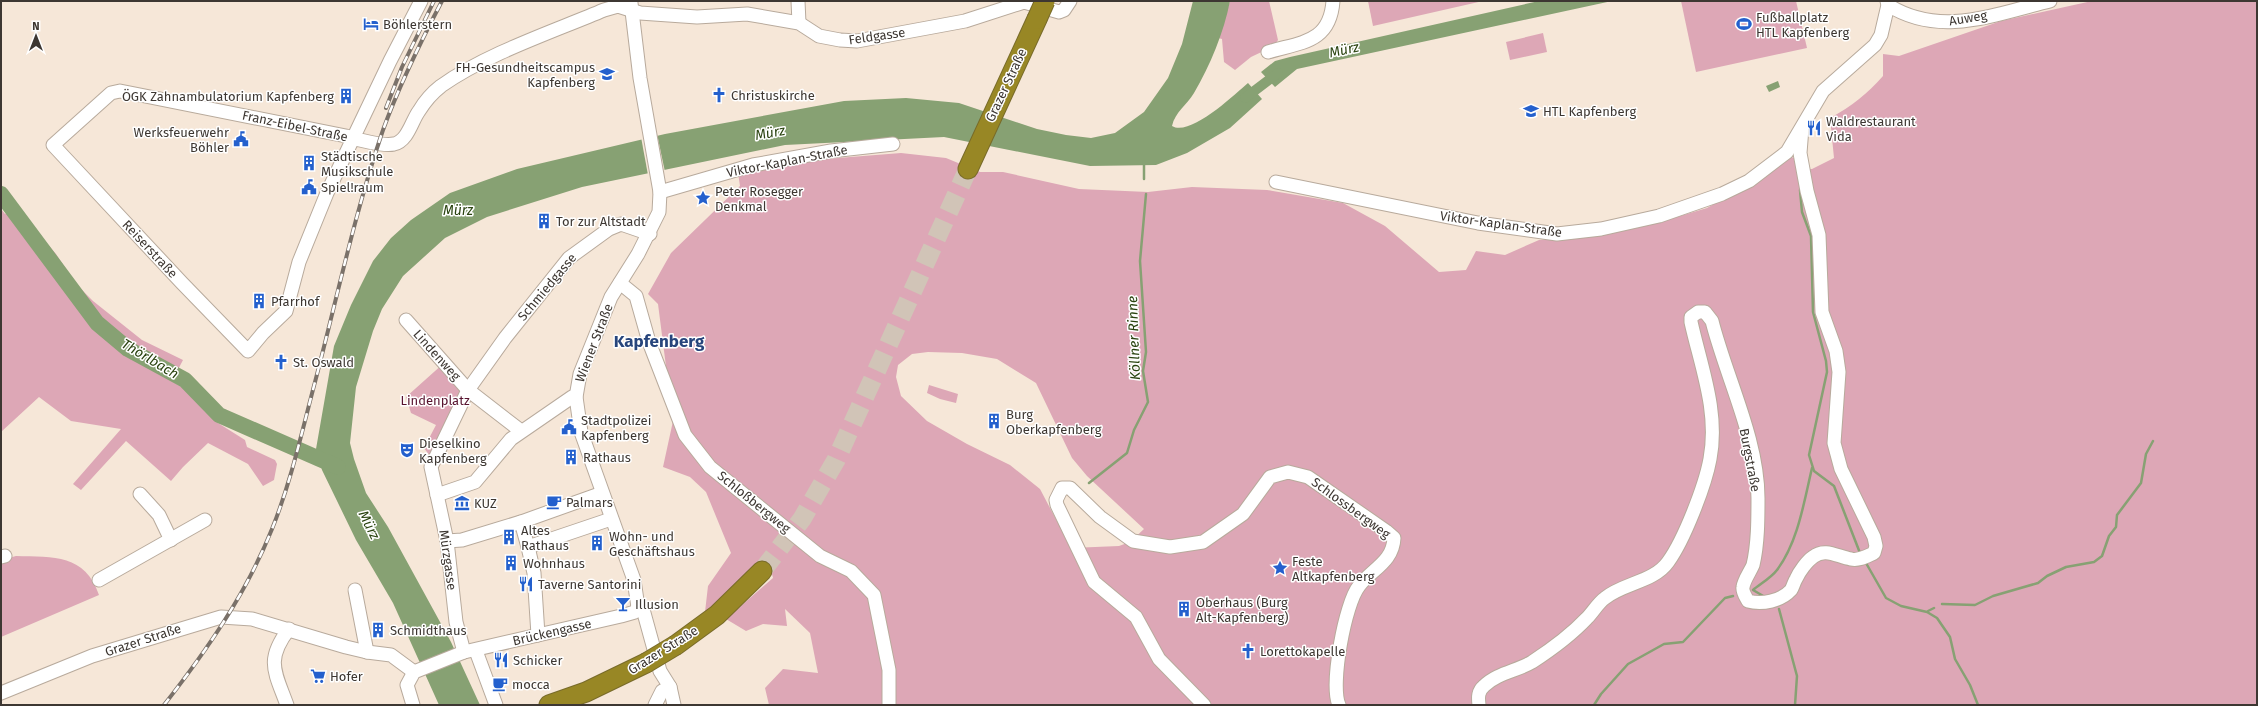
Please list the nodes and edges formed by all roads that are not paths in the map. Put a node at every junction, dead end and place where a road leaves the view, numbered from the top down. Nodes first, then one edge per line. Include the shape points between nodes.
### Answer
1 (421, 1) edge
2 (798, 1) edge
3 (1045, 1) edge
4 (1070, 1) edge
5 (1333, 1) edge
6 (2050, 1) edge
7 (1888, 3) edge
8 (631, 5) edge
9 (799, 23) junction
10 (1268, 52) dead end
11 (1802, 128) junction
12 (354, 139) junction
13 (893, 144) dead end
14 (53, 145) joint
15 (968, 169) tunnel mouth
16 (1276, 182) dead end
17 (660, 192) junction
18 (650, 234) junction
19 (620, 283) junction
20 (406, 320) dead end
21 (468, 390) junction
22 (576, 397) junction
23 (521, 431) junction
24 (602, 493) junction
25 (140, 494) dead end
26 (437, 495) junction
27 (611, 519) junction
28 (205, 520) dead end
29 (518, 522) junction
30 (171, 540) junction
31 (447, 541) junction
32 (528, 549) junction
33 (762, 571) tunnel mouth
34 (99, 580) dead end
35 (355, 590) dead end
36 (638, 607) junction
37 (289, 629) junction
38 (538, 635) junction
39 (367, 652) junction
40 (470, 652) junction
41 (414, 672) junction
42 (670, 687) junction
43 (1, 693) edge
44 (287, 705) edge
45 (413, 705) edge
46 (496, 705) edge
47 (549, 705) edge
48 (655, 705) edge
49 (674, 705) edge
50 (889, 705) edge
51 (1204, 705) edge
52 (1339, 705) edge
53 (1479, 705) edge

1 - 12 street
2 - 9 street
3 - 15 highway, Grazer Straße, bridge
4 - 9 street, Feldgasse via 1064,10 1059,12 1024,2 965,21 857,41 819,36
5 - 10 street via 1328,24 1316,38
6 - 7 street, Auweg via 1948,23 1926,21 1903,14
7 - 11 street, Viktor-Kaplan-Straße via 1881,35 1875,45 1823,91
8 - 9 street, Feldgasse via 640,13 697,17 748,14
8 - 12 street, Franz-Eibel-Straße via 604,10 475,65 427,99 404,138 395,144
8 - 17 street, Wiener Straße via 648,129
11 - 16 street, Viktor-Kaplan-Straße via 1787,152 1749,181 1722,194 1659,216 1577,233 1557,234 1478,223
11 - 53 street, Burgstraße via 1800,153 1819,235 1822,312 1836,351 1839,372 1834,443 1841,469 1874,538 1874,552 1851,560 1838,554 1824,552 1813,556 1797,577 1791,590 1778,599 1765,602 1748,601 1743,586 1755,554 1758,496 1755,473 1744,424 1712,320 1706,312 1698,312 1691,317 1691,322 1705,372 1712,424 1710,460 1688,524 1670,558 1652,575 1605,598 1568,636 1531,662 1483,686 1479,693
12 - 14 street, Franz-Eibel-Straße via 120,91 110,93
12 - 14 street, Reiserstraße via 327,193 305,248 286,310 248,351
13 - 17 street, Viktor-Kaplan-Straße via 753,164
17 - 18 street, Wiener Straße via 659,212
18 - 19 street, Wiener Straße
18 - 21 street, Schmiedgasse via 621,224 609,229 569,258 505,338
19 - 22 street, Wiener Straße via 611,297 580,374
19 - 50 street, Schloßbergweg via 636,296 676,415 685,435 706,461 754,504 820,556 851,571 874,595 889,670
20 - 21 street, Lindenweg
21 - 23 street, Lindenweg
21 - 26 street, Mürzgasse via 431,467
22 - 23 street via 572,397
22 - 24 street, Wiener Straße via 581,432
23 - 26 street via 502,448 488,469 475,482
24 - 27 street, Wiener Straße
24 - 29 street
25 - 30 street via 159,515
26 - 31 street, Mürzgasse
27 - 32 street
27 - 36 street, Wiener Straße via 634,580
28 - 30 street
29 - 31 street via 462,540
29 - 32 street
30 - 34 street
31 - 40 street, Mürzgasse via 456,622
32 - 38 street via 534,574
33 - 47 highway, Grazer Straße, bridge via 717,615 676,646 586,692
35 - 39 street
36 - 38 street, Brückengasse via 634,612 621,616
36 - 42 street, Wiener Straße via 644,613 660,672
37 - 39 street, Grazer Straße
37 - 43 street, Grazer Straße via 252,619 215,618 92,656
37 - 44 street via 278,642 274,658
38 - 40 street, Brückengasse
39 - 41 street, Grazer Straße via 392,655
40 - 41 street
40 - 46 street, Mürzgasse
41 - 45 street via 407,685
42 - 48 street via 662,691
42 - 49 street, Wiener Straße
51 - 52 street, Schlossbergweg via 1159,659 1136,617 1094,582 1057,505 1056,500 1062,488 1070,488 1100,517 1134,541 1170,548 1203,542 1243,514 1270,477 1288,472 1308,477 1386,531 1394,538 1390,557 1358,587 1344,619 1336,682 1336,698

